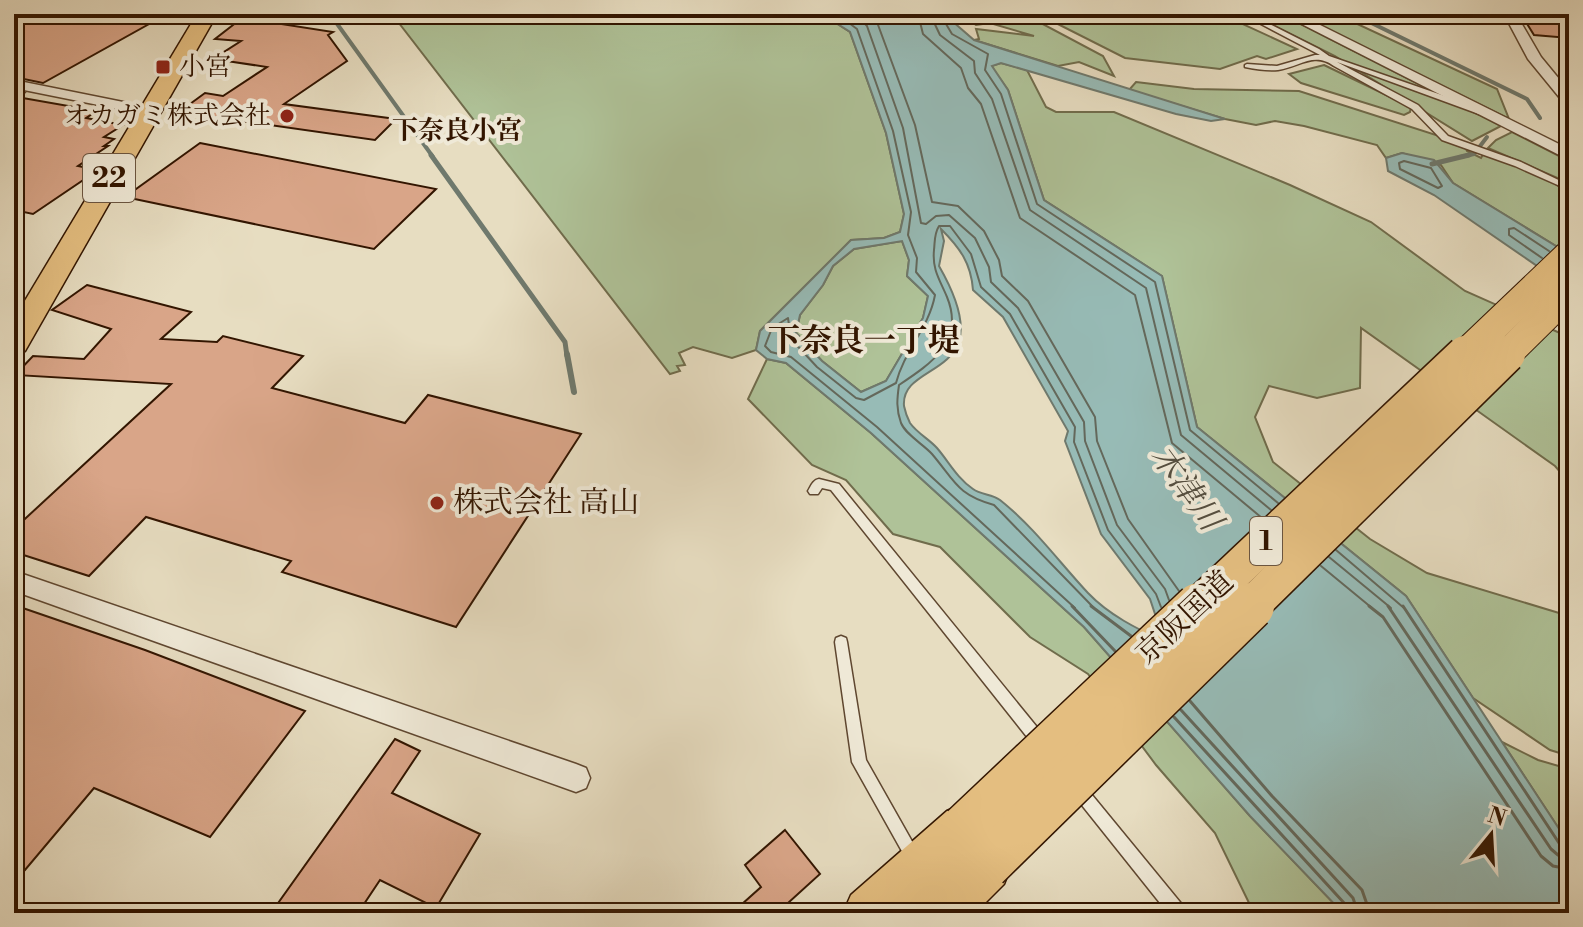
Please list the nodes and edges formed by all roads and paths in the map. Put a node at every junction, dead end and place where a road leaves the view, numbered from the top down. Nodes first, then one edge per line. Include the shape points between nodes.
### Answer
1 (207, 14) edge
2 (1245, 14) edge
3 (1288, 14) edge
4 (1510, 14) edge
5 (1525, 41) junction
6 (1328, 59) junction
7 (1247, 66) dead end
8 (1569, 78) edge
9 (14, 84) edge
10 (1569, 100) edge
11 (148, 111) junction
12 (1486, 114) junction
13 (1569, 155) edge
14 (1569, 188) edge
15 (1569, 255) edge
16 (1569, 293) edge
17 (14, 344) edge
18 (814, 491) dead end
19 (14, 581) edge
20 (841, 642) dead end
21 (576, 778) dead end
22 (975, 847) junction
23 (941, 899) edge
24 (869, 913) edge
25 (1178, 913) edge

1 - 11 main road, 22
2 - 6 lane
3 - 12 street
4 - 5 street
5 - 8 street via 1540,48
5 - 10 street
6 - 7 lane via 1315,57 1277,68
6 - 12 lane
6 - 14 lane via 1415,107 1445,138
9 - 11 street
11 - 17 main road, 22
12 - 13 street
15 - 22 highway, 京阪国道 / 1, bridge
16 - 22 highway, 京阪国道 / 1, bridge
18 - 25 lane via 819,483 835,487
19 - 21 street
20 - 23 lane via 859,762
22 - 23 highway, 京阪国道 / 1
23 - 24 highway, 京阪国道 / 1

